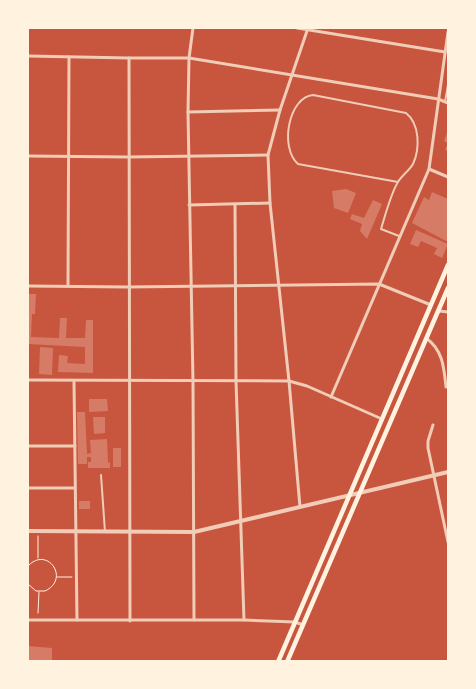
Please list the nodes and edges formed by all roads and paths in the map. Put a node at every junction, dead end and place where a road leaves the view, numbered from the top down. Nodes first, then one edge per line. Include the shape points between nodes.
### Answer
1 (193, 28) edge
2 (297, 28) edge
3 (307, 28) edge
4 (448, 32) edge
5 (447, 52) edge
6 (28, 56) edge
7 (70, 57) junction
8 (129, 58) junction
9 (189, 58) junction
10 (292, 75) junction
11 (448, 85) edge
12 (438, 99) junction
13 (447, 102) edge
14 (280, 110) junction
15 (188, 112) junction
16 (268, 155) junction
17 (28, 156) edge
18 (189, 156) junction
19 (70, 157) junction
20 (128, 157) junction
21 (429, 169) junction
22 (448, 177) edge
23 (398, 182) junction
24 (270, 203) junction
25 (189, 205) junction
26 (235, 205) junction
27 (400, 237) junction
28 (448, 265) edge
29 (379, 284) junction
30 (279, 285) junction
31 (28, 286) edge
32 (68, 286) junction
33 (190, 286) junction
34 (236, 286) junction
35 (128, 287) junction
36 (448, 288) edge
37 (431, 306) junction
38 (438, 311) junction
39 (448, 312) edge
40 (426, 338) junction
41 (447, 378) edge
42 (28, 380) edge
43 (130, 381) junction
44 (236, 381) junction
45 (289, 381) junction
46 (74, 382) junction
47 (193, 382) junction
48 (446, 387) dead end
49 (330, 397) junction
50 (382, 420) junction
51 (432, 425) dead end
52 (28, 446) edge
53 (75, 446) junction
54 (448, 472) edge
55 (101, 475) dead end
56 (433, 475) junction
57 (28, 488) edge
58 (75, 488) junction
59 (359, 493) junction
60 (349, 495) junction
61 (300, 507) junction
62 (240, 522) junction
63 (28, 531) edge
64 (76, 531) junction
65 (105, 532) junction
66 (130, 532) junction
67 (194, 532) junction
68 (38, 536) dead end
69 (448, 542) edge
70 (38, 559) junction
71 (28, 566) edge
72 (56, 577) junction
73 (72, 577) dead end
74 (28, 584) edge
75 (39, 591) junction
76 (38, 613) dead end
77 (28, 620) edge
78 (77, 620) junction
79 (194, 620) junction
80 (244, 620) junction
81 (130, 621) junction
82 (295, 622) junction
83 (303, 625) junction
84 (278, 662) edge
85 (287, 662) edge

1 - 9 street
2 - 3 street
3 - 5 street
3 - 10 street
4 - 5 street
5 - 12 street
6 - 7 street
7 - 8 street
7 - 19 street
8 - 9 street
8 - 20 street
9 - 10 street
9 - 15 street
10 - 12 street
10 - 14 street
11 - 13 lane
12 - 13 street
12 - 21 street
14 - 15 street
14 - 16 street
15 - 18 street
16 - 18 street
16 - 24 street
17 - 19 street
18 - 20 street
18 - 25 street
19 - 20 street
19 - 32 street
20 - 35 street
21 - 22 street
21 - 27 street
23 - 23 lane via 294,161 287,131 301,101 313,95 406,113 416,133 417,150 412,165
23 - 27 lane via 381,229
24 - 26 street
24 - 30 street
25 - 26 street
25 - 33 street
26 - 34 street
27 - 29 street
28 - 37 main road
29 - 30 street
29 - 37 street
29 - 49 street
30 - 34 street
30 - 45 street
31 - 32 street
32 - 35 street
33 - 34 street
33 - 35 street
33 - 47 street
34 - 44 street
35 - 43 street
36 - 38 main road
37 - 50 main road
38 - 39 street
38 - 40 main road
40 - 41 street via 440,353
40 - 59 main road
41 - 48 street
42 - 46 street
43 - 46 street
43 - 47 street
43 - 66 street
44 - 45 street
44 - 47 street
44 - 62 street
45 - 49 street
45 - 61 street
46 - 53 street
47 - 67 street
49 - 50 street
50 - 60 main road
51 - 56 street via 428,441
52 - 53 street
53 - 58 street
54 - 56 street
55 - 65 lane
56 - 59 street
56 - 69 street
57 - 58 street
58 - 64 street
59 - 60 street
59 - 83 main road
60 - 61 street
60 - 82 main road
61 - 62 street
62 - 67 street
62 - 80 street
63 - 64 street
64 - 65 street
64 - 78 street
65 - 66 street
66 - 67 street
66 - 81 street
67 - 79 street
68 - 70 path
70 - 71 path
70 - 72 path via 50,563
72 - 73 path
72 - 75 path via 52,586
74 - 75 path
75 - 76 path
77 - 78 street
78 - 81 street
79 - 80 street
79 - 81 street
80 - 82 street
82 - 83 street
82 - 84 main road
83 - 85 main road

